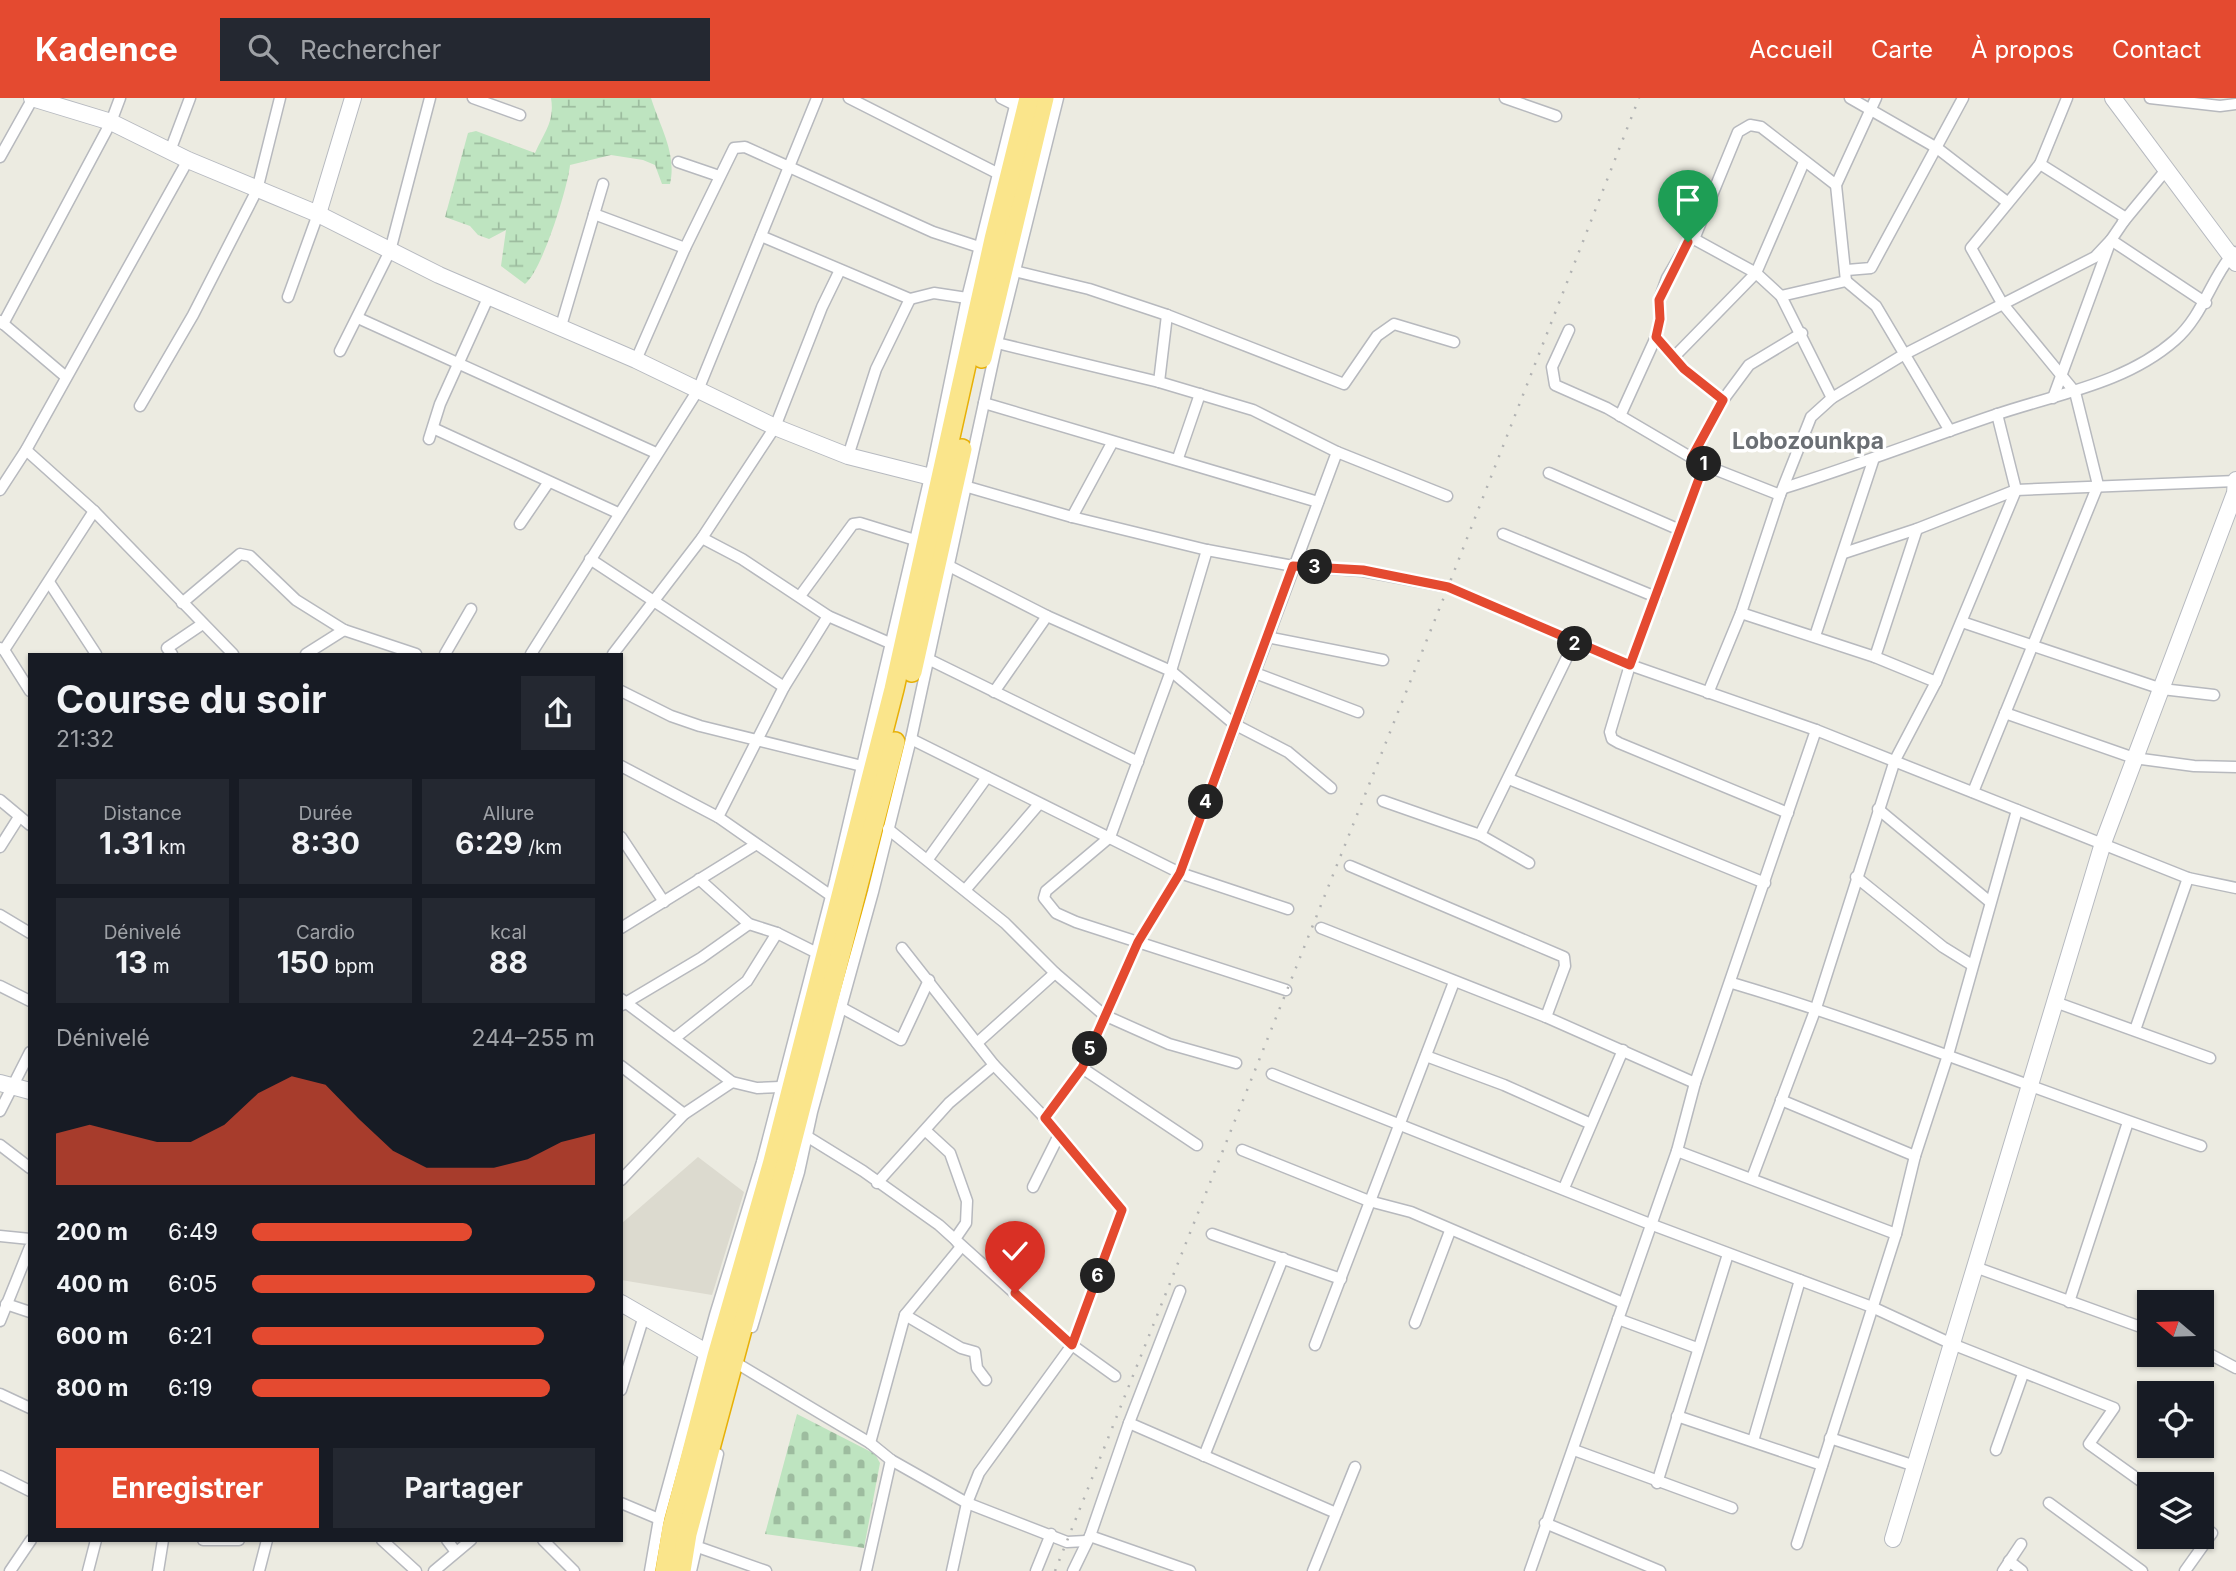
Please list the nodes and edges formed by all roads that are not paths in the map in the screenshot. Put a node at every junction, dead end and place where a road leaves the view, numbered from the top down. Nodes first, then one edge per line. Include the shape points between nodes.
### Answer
1 (32, 98) edge
2 (120, 98) edge
3 (190, 98) edge
4 (280, 98) edge
5 (353, 98) edge
6 (430, 98) edge
7 (473, 98) edge
8 (817, 98) edge
9 (849, 98) edge
10 (1001, 98) edge
11 (1044, 98) edge
12 (1058, 98) edge
13 (1504, 98) edge
14 (1850, 98) edge
15 (1876, 98) edge
16 (1963, 98) edge
17 (2067, 98) edge
18 (2113, 98) edge
19 (2150, 98) edge
20 (1021, 100) edge
21 (2222, 102) edge
22 (2236, 104) edge
23 (1870, 112) junction
24 (520, 115) dead end
25 (1556, 116) dead end
26 (111, 122) junction
27 (1937, 148) junction
28 (170, 151) junction
29 (0, 158) edge
30 (188, 160) junction
31 (678, 162) dead end
32 (1804, 162) junction
33 (2040, 164) junction
34 (790, 166) junction
35 (2166, 170) junction
36 (997, 173) junction
37 (719, 176) junction
38 (603, 184) dead end
39 (1836, 185) junction
40 (257, 190) junction
41 (2007, 202) junction
42 (318, 214) junction
43 (594, 214) junction
44 (2126, 218) junction
45 (761, 236) junction
46 (1694, 239) junction
47 (2111, 240) junction
48 (979, 247) junction
49 (685, 248) junction
50 (390, 251) junction
51 (2234, 256) edge
52 (2095, 257) junction
53 (840, 270) junction
54 (1014, 271) junction
55 (1756, 273) junction
56 (1847, 276) junction
57 (1781, 296) junction
58 (288, 298) dead end
59 (488, 298) junction
60 (967, 298) junction
61 (910, 299) junction
62 (2002, 303) junction
63 (2206, 303) junction
64 (1167, 315) junction
65 (358, 318) junction
66 (2, 323) edge
67 (561, 326) junction
68 (1569, 330) dead end
69 (1802, 333) junction
70 (1656, 337) junction
71 (1454, 342) dead end
72 (997, 343) junction
73 (340, 351) dead end
74 (1903, 355) junction
75 (1674, 357) junction
76 (636, 360) junction
77 (457, 362) junction
78 (2063, 374) junction
79 (66, 377) junction
80 (1159, 382) junction
81 (698, 390) junction
82 (2075, 392) junction
83 (1200, 394) junction
84 (1832, 398) junction
85 (2053, 398) junction
86 (1723, 400) junction
87 (984, 402) junction
88 (141, 406) dead end
89 (1997, 414) junction
90 (1620, 416) junction
91 (775, 427) junction
92 (1950, 431) junction
93 (1112, 443) junction
94 (26, 450) junction
95 (1337, 452) junction
96 (656, 453) junction
97 (848, 456) junction
98 (1692, 457) junction
99 (1178, 458) junction
100 (1873, 461) junction
101 (1704, 465) junction
102 (1549, 473) dead end
103 (948, 482) junction
104 (548, 483) junction
105 (2098, 485) junction
106 (2236, 487) edge
107 (0, 490) edge
108 (2016, 490) junction
109 (1782, 492) junction
110 (1447, 496) dead end
111 (1318, 502) junction
112 (94, 511) junction
113 (618, 513) junction
114 (1072, 516) junction
115 (520, 524) dead end
116 (1917, 529) junction
117 (1680, 530) junction
118 (1503, 534) dead end
119 (702, 538) junction
120 (915, 540) junction
121 (1207, 550) junction
122 (1844, 553) junction
123 (590, 559) junction
124 (949, 566) junction
125 (1293, 566) junction
126 (48, 582) junction
127 (800, 596) junction
128 (1656, 597) junction
129 (656, 601) junction
130 (182, 603) junction
131 (471, 609) dead end
132 (1741, 613) junction
133 (828, 616) junction
134 (1047, 616) junction
135 (1962, 622) junction
136 (201, 625) junction
137 (344, 630) junction
138 (1815, 636) junction
139 (1267, 637) junction
140 (892, 643) junction
141 (1574, 643) junction
142 (2034, 648) junction
143 (2, 649) edge
144 (95, 653) edge
145 (171, 653) edge
146 (232, 653) edge
147 (308, 653) edge
148 (413, 653) edge
149 (446, 653) edge
150 (532, 653) edge
151 (615, 653) edge
152 (1875, 657) junction
153 (928, 659) junction
154 (1383, 660) dead end
155 (1630, 665) junction
156 (1171, 671) junction
157 (1255, 673) junction
158 (1936, 682) junction
159 (784, 687) junction
160 (28, 688) edge
161 (2162, 689) junction
162 (623, 692) edge
163 (994, 692) junction
164 (1708, 693) junction
165 (2214, 695) dead end
166 (1358, 712) dead end
167 (2005, 713) junction
168 (1234, 724) junction
169 (1816, 730) junction
170 (911, 739) junction
171 (757, 741) junction
172 (2134, 758) junction
173 (1895, 760) junction
174 (1138, 762) junction
175 (862, 766) junction
176 (623, 767) edge
177 (2236, 767) edge
178 (988, 777) junction
179 (1509, 779) junction
180 (1332, 788) dead end
181 (1973, 792) junction
182 (0, 800) edge
183 (1383, 800) dead end
184 (1039, 804) junction
185 (1878, 809) junction
186 (2017, 810) junction
187 (1788, 813) junction
188 (19, 817) junction
189 (718, 817) junction
190 (28, 824) edge
191 (888, 829) junction
192 (1480, 835) junction
193 (1110, 837) junction
194 (623, 840) edge
195 (2103, 843) junction
196 (755, 845) junction
197 (0, 847) edge
198 (928, 859) junction
199 (1529, 863) dead end
200 (1350, 866) dead end
201 (1180, 873) junction
202 (1856, 877) junction
203 (2188, 878) junction
204 (699, 879) junction
205 (1765, 883) junction
206 (2236, 888) edge
207 (966, 889) junction
208 (830, 895) junction
209 (664, 902) junction
210 (1990, 902) junction
211 (1288, 909) dead end
212 (0, 915) edge
213 (749, 924) junction
214 (623, 927) edge
215 (1321, 928) dead end
216 (28, 932) edge
217 (777, 933) junction
218 (1138, 942) junction
219 (902, 948) dead end
220 (815, 952) junction
221 (1972, 965) junction
222 (1055, 973) junction
223 (929, 980) junction
224 (1454, 982) junction
225 (1732, 983) junction
226 (0, 986) edge
227 (1286, 990) dead end
228 (28, 1000) edge
229 (623, 1002) edge
230 (2055, 1002) junction
231 (842, 1008) junction
232 (1816, 1008) junction
233 (1104, 1015) junction
234 (1546, 1017) junction
235 (2135, 1030) junction
236 (675, 1038) junction
237 (977, 1043) junction
238 (1623, 1050) junction
239 (28, 1055) edge
240 (1948, 1055) junction
241 (1426, 1056) junction
242 (2210, 1058) dead end
243 (1236, 1063) dead end
244 (994, 1065) junction
245 (623, 1068) edge
246 (1082, 1068) junction
247 (1272, 1074) dead end
248 (732, 1082) junction
249 (1695, 1083) junction
250 (9, 1085) edge
251 (780, 1087) junction
252 (2029, 1087) junction
253 (1781, 1100) junction
254 (0, 1111) edge
255 (684, 1114) junction
256 (1045, 1118) junction
257 (2128, 1122) junction
258 (1589, 1123) junction
259 (1401, 1127) junction
260 (926, 1131) junction
261 (1059, 1135) junction
262 (808, 1138) junction
263 (0, 1145) edge
264 (1197, 1145) dead end
265 (2201, 1146) dead end
266 (1242, 1150) dead end
267 (1676, 1152) junction
268 (1915, 1156) junction
269 (28, 1166) edge
270 (623, 1178) edge
271 (1752, 1178) junction
272 (877, 1183) junction
273 (1033, 1187) dead end
274 (1564, 1188) junction
275 (1369, 1201) junction
276 (1650, 1224) junction
277 (1450, 1231) junction
278 (1212, 1234) dead end
279 (1896, 1234) junction
280 (0, 1236) edge
281 (28, 1239) edge
282 (961, 1247) junction
283 (28, 1252) edge
284 (1728, 1254) junction
285 (1283, 1258) junction
286 (1975, 1267) junction
287 (1341, 1279) junction
288 (1800, 1280) junction
289 (1180, 1290) dead end
290 (2069, 1302) junction
291 (1623, 1303) junction
292 (6, 1304) junction
293 (623, 1304) edge
294 (1872, 1307) junction
295 (28, 1311) edge
296 (905, 1315) junction
297 (643, 1316) junction
298 (1618, 1320) junction
299 (0, 1321) edge
300 (1415, 1322) dead end
301 (2137, 1326) edge
302 (1952, 1344) junction
303 (1072, 1345) junction
304 (1315, 1345) dead end
305 (1697, 1349) junction
306 (2214, 1356) edge
307 (724, 1358) junction
308 (2236, 1368) edge
309 (2024, 1374) junction
310 (1115, 1376) dead end
311 (986, 1380) dead end
312 (623, 1383) edge
313 (0, 1394) edge
314 (28, 1407) edge
315 (1677, 1416) junction
316 (1129, 1423) junction
317 (1830, 1438) junction
318 (1753, 1441) junction
319 (870, 1443) junction
320 (1574, 1450) junction
321 (1996, 1450) dead end
322 (1203, 1456) junction
323 (891, 1460) junction
324 (1822, 1465) junction
325 (1915, 1466) junction
326 (1355, 1467) dead end
327 (0, 1476) edge
328 (2137, 1478) edge
329 (1657, 1483) junction
330 (28, 1490) edge
331 (967, 1503) junction
332 (2049, 1503) dead end
333 (623, 1504) edge
334 (1732, 1508) dead end
335 (1336, 1513) junction
336 (659, 1520) junction
337 (1545, 1523) junction
338 (1051, 1534) junction
339 (1088, 1539) junction
340 (1893, 1539) dead end
341 (30, 1542) edge
342 (95, 1542) edge
343 (163, 1542) edge
344 (266, 1542) edge
345 (384, 1542) edge
346 (448, 1542) edge
347 (468, 1542) edge
348 (545, 1542) edge
349 (1797, 1544) dead end
350 (2021, 1544) dead end
351 (695, 1546) junction
352 (2201, 1549) edge
353 (456, 1552) junction
354 (2006, 1566) edge
355 (0, 1568) edge
356 (11, 1571) edge
357 (88, 1571) edge
358 (158, 1571) edge
359 (259, 1571) edge
360 (416, 1571) edge
361 (435, 1571) edge
362 (574, 1571) edge
363 (650, 1571) edge
364 (665, 1571) edge
365 (681, 1571) edge
366 (691, 1571) edge
367 (766, 1571) edge
368 (866, 1571) edge
369 (952, 1571) edge
370 (1036, 1571) edge
371 (1073, 1571) edge
372 (1190, 1571) edge
373 (1313, 1571) edge
374 (1530, 1571) edge
375 (1660, 1571) edge
376 (2022, 1571) edge
377 (2142, 1571) edge
378 (2185, 1571) edge

1 - 26 street
1 - 29 street
2 - 26 street
3 - 28 street
4 - 40 street
5 - 42 street
6 - 50 street
7 - 24 street
8 - 34 street
9 - 36 street
10 - 20 street
11 - 103 highway
12 - 54 street
13 - 25 street
14 - 23 street
15 - 23 street
16 - 27 street
17 - 33 street
18 - 35 street
19 - 21 street
20 - 36 street
20 - 103 highway
21 - 22 street
23 - 27 street
23 - 39 street
26 - 28 street
26 - 66 street
27 - 41 street
27 - 56 street via 1871,268
28 - 30 street
30 - 40 street
30 - 79 street
31 - 37 street
32 - 39 street
32 - 46 street via 1761,127 1744,126
32 - 55 street
33 - 41 street
33 - 44 street
34 - 37 street via 745,147 734,148
34 - 45 street
34 - 48 street via 933,232
35 - 44 street
35 - 51 street
36 - 48 street
37 - 49 street
38 - 43 street
39 - 56 street
40 - 42 street
40 - 88 street
41 - 62 street via 1971,248
42 - 50 street
42 - 58 street
43 - 49 street
43 - 67 street
44 - 47 street
44 - 52 street
45 - 53 street
45 - 81 street
46 - 55 street
46 - 70 street via 1667,278 1659,300
47 - 52 street
47 - 63 street
47 - 78 street
48 - 60 street
49 - 76 street
50 - 59 street
50 - 65 street
51 - 63 street
52 - 62 street
53 - 61 street
53 - 91 street
54 - 64 street
54 - 72 street
55 - 57 street
55 - 75 street
56 - 57 street
56 - 74 street via 1876,306
57 - 69 street
59 - 67 street
59 - 77 street
60 - 61 street via 934,293
60 - 103 street
61 - 97 street via 876,369
62 - 74 street
62 - 78 street
63 - 82 street via 2176,339 2139,365
64 - 71 street via 1344,384 1377,336 1394,324
64 - 80 street
65 - 73 street
65 - 77 street
66 - 79 street
67 - 76 street
68 - 90 street via 1552,367 1555,384
69 - 84 street
69 - 86 street via 1749,365
70 - 75 street
70 - 90 street
72 - 80 street
72 - 87 street
74 - 84 street
74 - 92 street
75 - 86 street
76 - 81 street
77 - 96 street
77 - 104 street via 432,434
78 - 82 street
78 - 85 street
79 - 94 street
80 - 83 street
81 - 91 street
81 - 96 street
82 - 85 street
82 - 105 street
83 - 95 street via 1253,410
83 - 99 street
84 - 109 street via 1811,417
85 - 89 street
86 - 98 street
87 - 93 street
87 - 103 street
89 - 92 street
89 - 108 street
90 - 98 street
91 - 97 street
91 - 119 street
92 - 100 street
93 - 99 street
93 - 114 street
94 - 107 street
94 - 112 street
95 - 110 street
95 - 111 street
96 - 113 street
97 - 103 street
98 - 101 street
99 - 111 street
100 - 109 street
100 - 122 street
101 - 109 street
101 - 117 street
102 - 117 street
103 - 114 street
103 - 120 street
103 - 124 street
103 - 307 highway
104 - 113 street
104 - 115 street
105 - 106 street
105 - 108 street
105 - 142 street
106 - 161 street
108 - 116 street
108 - 135 street
109 - 132 street
111 - 125 street
112 - 126 street
112 - 130 street
113 - 123 street
114 - 121 street
116 - 122 street
116 - 152 street
117 - 128 street
118 - 128 street
119 - 127 street
119 - 129 street
120 - 127 street via 853,524
120 - 140 street
121 - 125 street
121 - 156 street
122 - 138 street
123 - 129 street
123 - 150 street
124 - 134 street
124 - 153 street
125 - 139 street
125 - 141 street via 1363,570 1448,587
126 - 143 street
126 - 144 street
127 - 133 street
128 - 155 street
129 - 151 street
129 - 159 street
130 - 136 street
130 - 137 street via 240,554 250,556 296,600
131 - 149 street
132 - 138 street
132 - 164 street
133 - 140 street
133 - 159 street
134 - 156 street
134 - 163 street
135 - 142 street
135 - 158 street
136 - 145 street via 167,648
136 - 146 street
137 - 147 street
137 - 148 street
138 - 152 street
139 - 154 street
139 - 157 street
140 - 175 street
141 - 155 street
141 - 179 street
142 - 161 street
142 - 167 street
143 - 160 street
152 - 158 street
153 - 163 street
153 - 170 street
155 - 164 street
155 - 187 street via 1610,732 1612,739
156 - 168 street
156 - 174 street
157 - 166 street
157 - 168 street
158 - 173 street
159 - 171 street
161 - 165 street
161 - 172 street
162 - 171 street via 671,716
163 - 174 street
164 - 169 street
167 - 172 street
167 - 181 street
168 - 180 street via 1288,752
168 - 201 street
169 - 173 street
169 - 187 street
170 - 178 street
170 - 191 street
171 - 175 street
171 - 189 street
172 - 177 street
172 - 195 street
173 - 181 street
173 - 185 street
174 - 193 street
175 - 208 street
176 - 189 street
178 - 184 street
178 - 198 street
179 - 192 street
179 - 205 street
181 - 186 street
182 - 188 street
183 - 192 street
184 - 193 street
184 - 207 street
185 - 202 street
185 - 210 street
186 - 195 street
186 - 210 street
187 - 205 street
188 - 190 street
188 - 197 street
189 - 196 street
191 - 198 street
191 - 231 street
192 - 199 street
193 - 201 street
193 - 218 street via 1046,891 1044,898 1056,913
194 - 209 street
195 - 203 street
195 - 230 street
196 - 204 street
196 - 208 street
198 - 207 street
200 - 234 street via 1564,957 1565,966
201 - 211 street
201 - 218 street
202 - 221 street via 1942,947
202 - 232 street
203 - 206 street
203 - 235 street
204 - 209 street
204 - 213 street
205 - 225 street
207 - 222 street
208 - 220 street
209 - 214 street
210 - 221 street
212 - 216 street
213 - 217 street
213 - 229 street via 701,958
215 - 224 street
217 - 220 street
217 - 236 street via 747,981
218 - 227 street
218 - 233 street
219 - 223 street
220 - 251 street
221 - 240 street
222 - 233 street
222 - 237 street
223 - 231 street via 901,1040
223 - 237 street
224 - 234 street
224 - 241 street
225 - 232 street
225 - 249 street
226 - 228 street
229 - 236 street
230 - 235 street
230 - 252 street
231 - 262 street
232 - 240 street
232 - 253 street
233 - 243 street via 1169,1044
233 - 246 street
234 - 238 street
235 - 242 street
236 - 248 street
237 - 244 street
238 - 249 street
238 - 258 street
239 - 250 street
240 - 252 street
240 - 268 street
241 - 258 street
241 - 259 street
244 - 256 street
244 - 260 street via 949,1103
245 - 255 street
246 - 256 street
246 - 264 street
247 - 259 street
248 - 251 street
248 - 255 street
249 - 267 street
250 - 254 street
251 - 307 street
252 - 257 street
252 - 286 street
253 - 268 street
253 - 271 street
255 - 270 street
256 - 261 street
257 - 265 street
257 - 290 street
258 - 274 street
259 - 274 street
259 - 275 street
260 - 272 street
260 - 282 street via 950,1153 967,1201 966,1223 955,1239
261 - 273 street
261 - 303 street via 1122,1210
262 - 272 street
262 - 307 street
263 - 269 street
266 - 275 street
267 - 271 street
267 - 276 street
268 - 279 street
271 - 279 street
272 - 282 street via 939,1225
274 - 276 street
275 - 277 street via 1411,1212
275 - 287 street
276 - 284 street
276 - 291 street
277 - 291 street
277 - 300 street
278 - 285 street
279 - 294 street
280 - 281 street
282 - 296 street
282 - 303 street
283 - 292 street
284 - 288 street
284 - 305 street
285 - 287 street
285 - 322 street
286 - 290 street
286 - 302 street
287 - 304 street
288 - 294 street
288 - 318 street
289 - 316 street
290 - 301 street
291 - 298 street
292 - 295 street
292 - 299 street
293 - 297 street
294 - 302 street
294 - 317 street
296 - 311 street via 975,1352 980,1375
296 - 319 street
297 - 307 street
297 - 312 street
298 - 305 street
298 - 320 street
302 - 309 street
302 - 325 street
303 - 310 street
303 - 331 street via 979,1473
305 - 315 street
306 - 308 street
307 - 319 street
307 - 336 street
307 - 351 street
307 - 364 highway via 672,1528
307 - 365 highway
309 - 321 street
309 - 328 street via 2114,1408 2089,1444
313 - 314 street
315 - 318 street
315 - 329 street
316 - 322 street
316 - 339 street
317 - 324 street
317 - 325 street
318 - 324 street
319 - 323 street
320 - 329 street
320 - 337 street
322 - 335 street
323 - 331 street
323 - 368 street
324 - 349 street
325 - 340 street
326 - 335 street
327 - 330 street
329 - 334 street
331 - 338 street
331 - 369 street
332 - 377 street
333 - 336 street
335 - 373 street
336 - 363 street
337 - 374 street
337 - 375 street
338 - 339 street via 1067,1542
338 - 370 street
339 - 371 street
339 - 372 street
341 - 356 street
342 - 357 street
343 - 358 street
344 - 359 street
345 - 360 street
346 - 353 street
347 - 353 street
348 - 362 street
350 - 354 street
351 - 366 street
351 - 367 street
352 - 378 street
353 - 361 street
354 - 376 street
355 - 356 street

